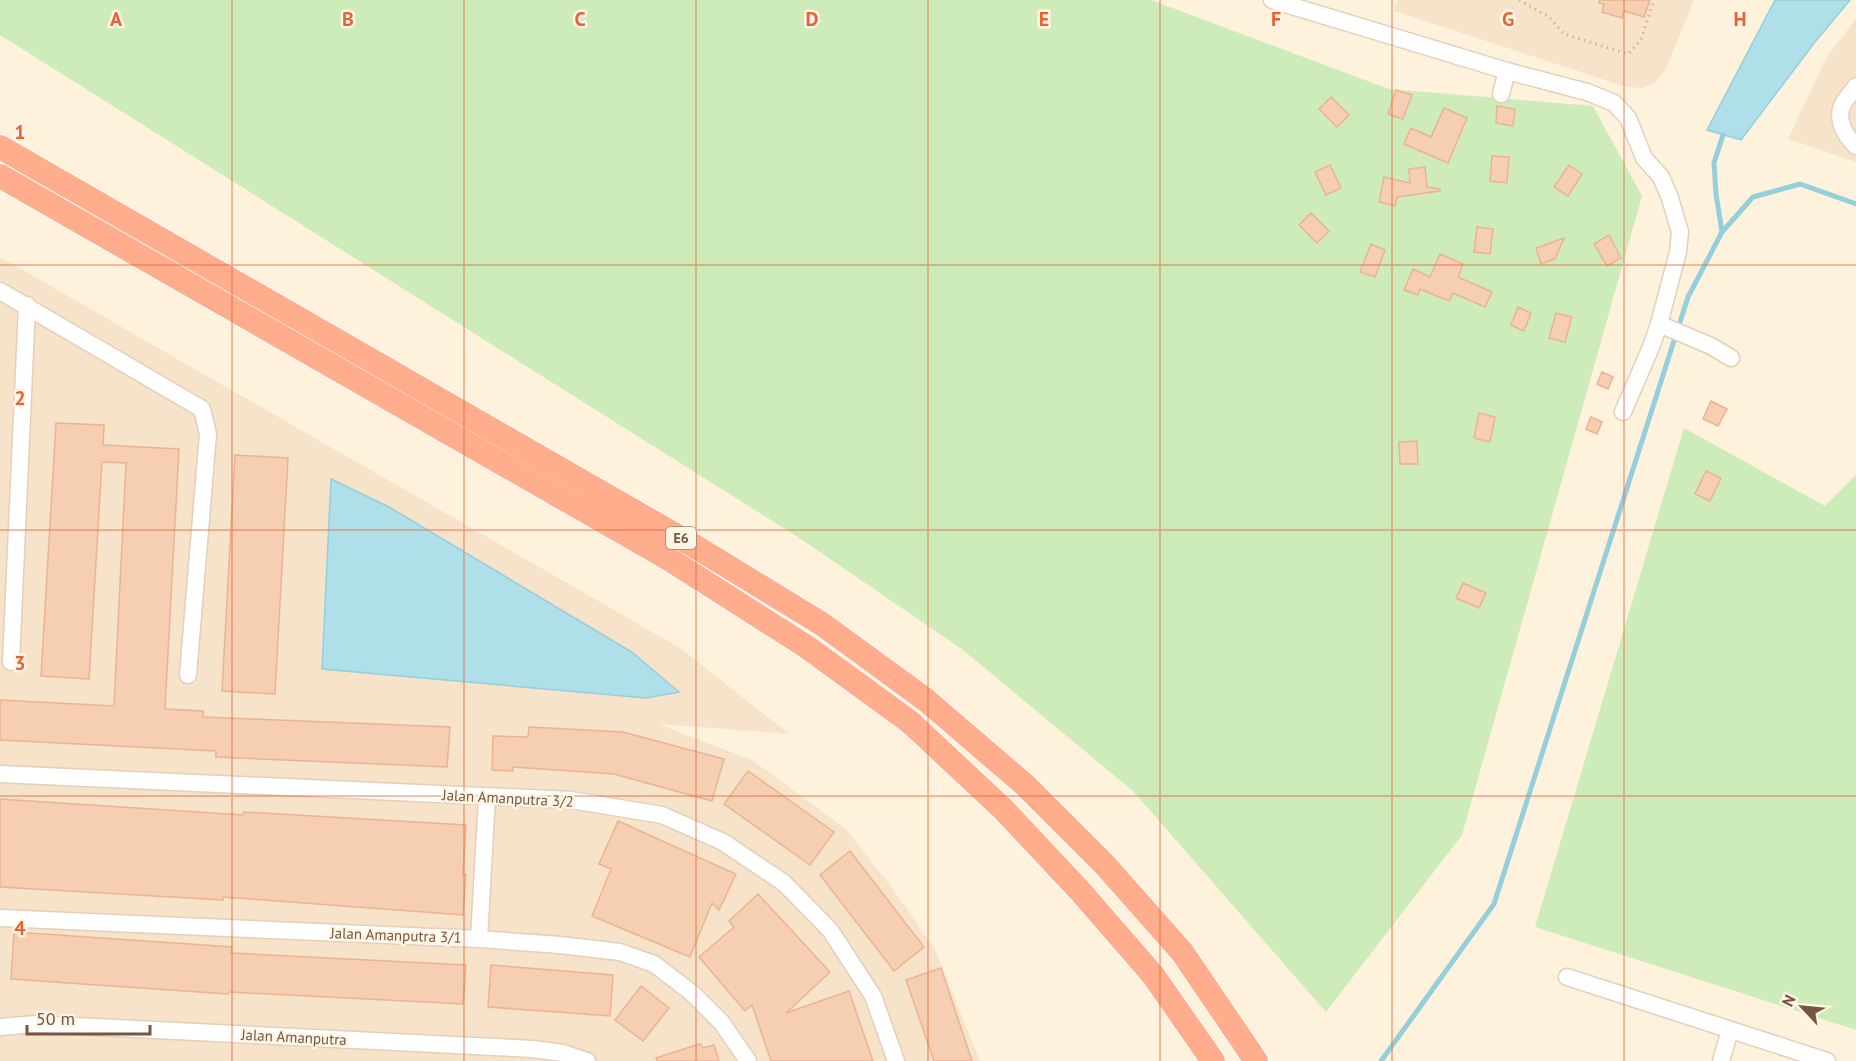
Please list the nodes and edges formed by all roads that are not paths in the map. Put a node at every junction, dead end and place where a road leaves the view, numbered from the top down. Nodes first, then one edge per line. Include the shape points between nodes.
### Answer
1 (1272, 0) edge
2 (1507, 71) junction
3 (1856, 86) edge
4 (1502, 94) dead end
5 (1856, 146) edge
6 (0, 147) edge
7 (0, 176) edge
8 (0, 291) edge
9 (27, 305) junction
10 (1659, 324) junction
11 (1731, 358) dead end
12 (1623, 412) dead end
13 (11, 662) dead end
14 (188, 675) dead end
15 (0, 774) edge
16 (487, 796) junction
17 (0, 918) edge
18 (478, 939) junction
19 (1567, 977) dead end
20 (0, 1027) edge
21 (1730, 1030) junction
22 (587, 1061) edge
23 (748, 1061) edge
24 (896, 1061) edge
25 (1214, 1061) edge
26 (1256, 1061) edge
27 (1722, 1061) edge
28 (1827, 1061) edge

1 - 2 street
2 - 4 street
2 - 10 street via 1610,100 1628,118 1644,158 1661,177 1680,232
3 - 5 street via 1840,114 1846,134
6 - 26 highway, E6 via 691,544 822,624 926,700 1025,785 1105,865 1182,952
7 - 25 highway, E6 via 664,556 807,647 910,722 1003,809 1080,891 1152,975
8 - 9 street
9 - 13 street
9 - 14 street via 202,409 208,434
10 - 11 street
10 - 12 street
15 - 16 street, Jalan Amanputra 3/2
16 - 18 street
16 - 24 street, Jalan Amanputra 3/2 via 571,800 662,815 723,842 784,883 830,930 873,996
17 - 18 street, Jalan Amanputra 3/1
18 - 23 street, Jalan Amanputra 3/1 via 621,952 654,964 722,1023
19 - 21 street
20 - 22 street, Jalan Amanputra via 36,1024 533,1049
21 - 27 street
21 - 28 street

